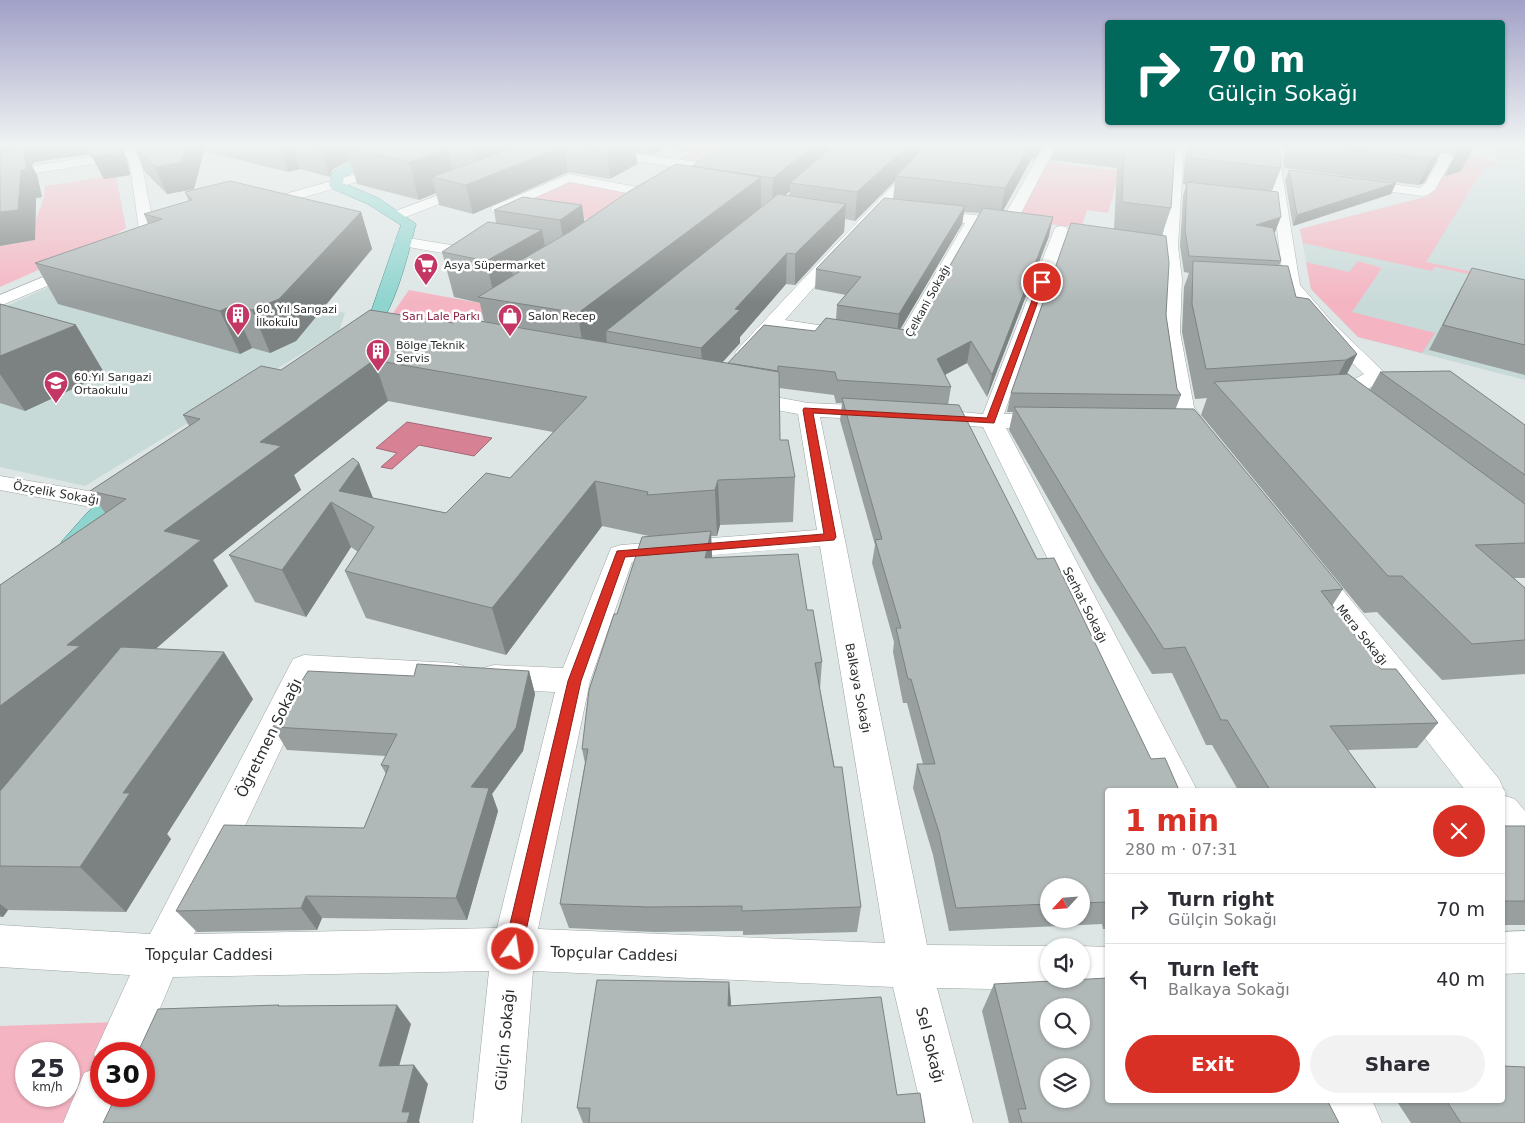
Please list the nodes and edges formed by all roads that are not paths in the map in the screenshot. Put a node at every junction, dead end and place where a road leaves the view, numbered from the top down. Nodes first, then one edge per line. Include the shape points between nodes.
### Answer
1 (145, 198) edge
2 (288, 198) edge
3 (367, 198) edge
4 (444, 198) edge
5 (523, 198) edge
6 (674, 198) edge
7 (887, 198) edge
8 (1021, 198) edge
9 (1178, 198) edge
10 (1281, 198) edge
11 (1262, 199) edge
12 (1281, 202) junction
13 (878, 208) junction
14 (897, 210) edge
15 (242, 211) edge
16 (525, 213) edge
17 (650, 213) edge
18 (916, 213) edge
19 (398, 216) junction
20 (974, 219) junction
21 (1008, 223) junction
22 (840, 225) edge
23 (1026, 225) edge
24 (859, 228) junction
25 (1061, 230) dead end
26 (402, 242) junction
27 (1152, 244) edge
28 (130, 245) edge
29 (1170, 246) junction
30 (501, 258) edge
31 (94, 260) edge
32 (1174, 279) junction
33 (1194, 280) edge
34 (1273, 285) edge
35 (1292, 286) junction
36 (0, 301) edge
37 (771, 324) junction
38 (334, 352) edge
39 (735, 364) edge
40 (720, 393) edge
41 (1308, 400) edge
42 (808, 410) junction
43 (991, 421) junction
44 (1068, 422) edge
45 (1222, 460) edge
46 (146, 480) edge
47 (0, 483) edge
48 (112, 502) junction
49 (830, 537) junction
50 (1296, 552) edge
51 (60, 561) edge
52 (574, 681) junction
53 (1178, 788) edge
54 (1484, 788) edge
55 (1505, 815) edge
56 (1525, 839) edge
57 (0, 946) edge
58 (513, 949) junction
59 (1525, 952) edge
60 (1505, 953) edge
61 (161, 956) junction
62 (910, 966) junction
63 (1040, 968) edge
64 (1090, 968) edge
65 (1105, 969) edge
66 (123, 1042) edge
67 (1347, 1103) edge
68 (94, 1107) edge
69 (87, 1123) edge
70 (497, 1123) edge
71 (949, 1123) edge
72 (1358, 1123) edge

1 - 28 street via 153,236
2 - 15 street
3 - 19 main road
4 - 19 street
5 - 16 street via 498,209
6 - 17 street
7 - 13 street
8 - 21 street
9 - 29 street
10 - 12 street
11 - 12 street
12 - 35 street
13 - 14 street
13 - 24 street
18 - 20 street
19 - 26 main road via 409,224
20 - 21 street
20 - 37 street, Çelkani Sokağı via 904,344
21 - 23 street
22 - 24 street
24 - 37 street
25 - 43 street
26 - 30 street
26 - 38 main road via 375,331
27 - 29 street
29 - 32 street
31 - 36 street
32 - 33 street
32 - 45 street via 1171,332 1190,415
34 - 35 street
35 - 41 street via 1326,326 1386,378 1345,403
37 - 39 street
40 - 42 street
42 - 43 street
42 - 49 street, Balkaya Sokağı
43 - 44 street
43 - 53 street, Serhat Sokağı
46 - 48 main road
47 - 48 street, Özçelik Sokağı
48 - 51 main road
49 - 52 street, Gülçin Sokağı via 620,554
49 - 62 street, Balkaya Sokağı
50 - 54 street, Mera Sokağı
52 - 58 street, Gülçin Sokağı
52 - 61 street, Öğretmen Sokağı via 304,667
55 - 56 street
57 - 61 street, Topçular Caddesi
58 - 61 street, Topçular Caddesi
58 - 62 street, Topçular Caddesi
58 - 70 street, Gülçin Sokağı
59 - 60 street
61 - 66 street, Öğretmen Sokağı
62 - 63 street, Topçular Caddesi
62 - 71 street, Sel Sokağı
64 - 65 street
67 - 72 street
68 - 69 street

